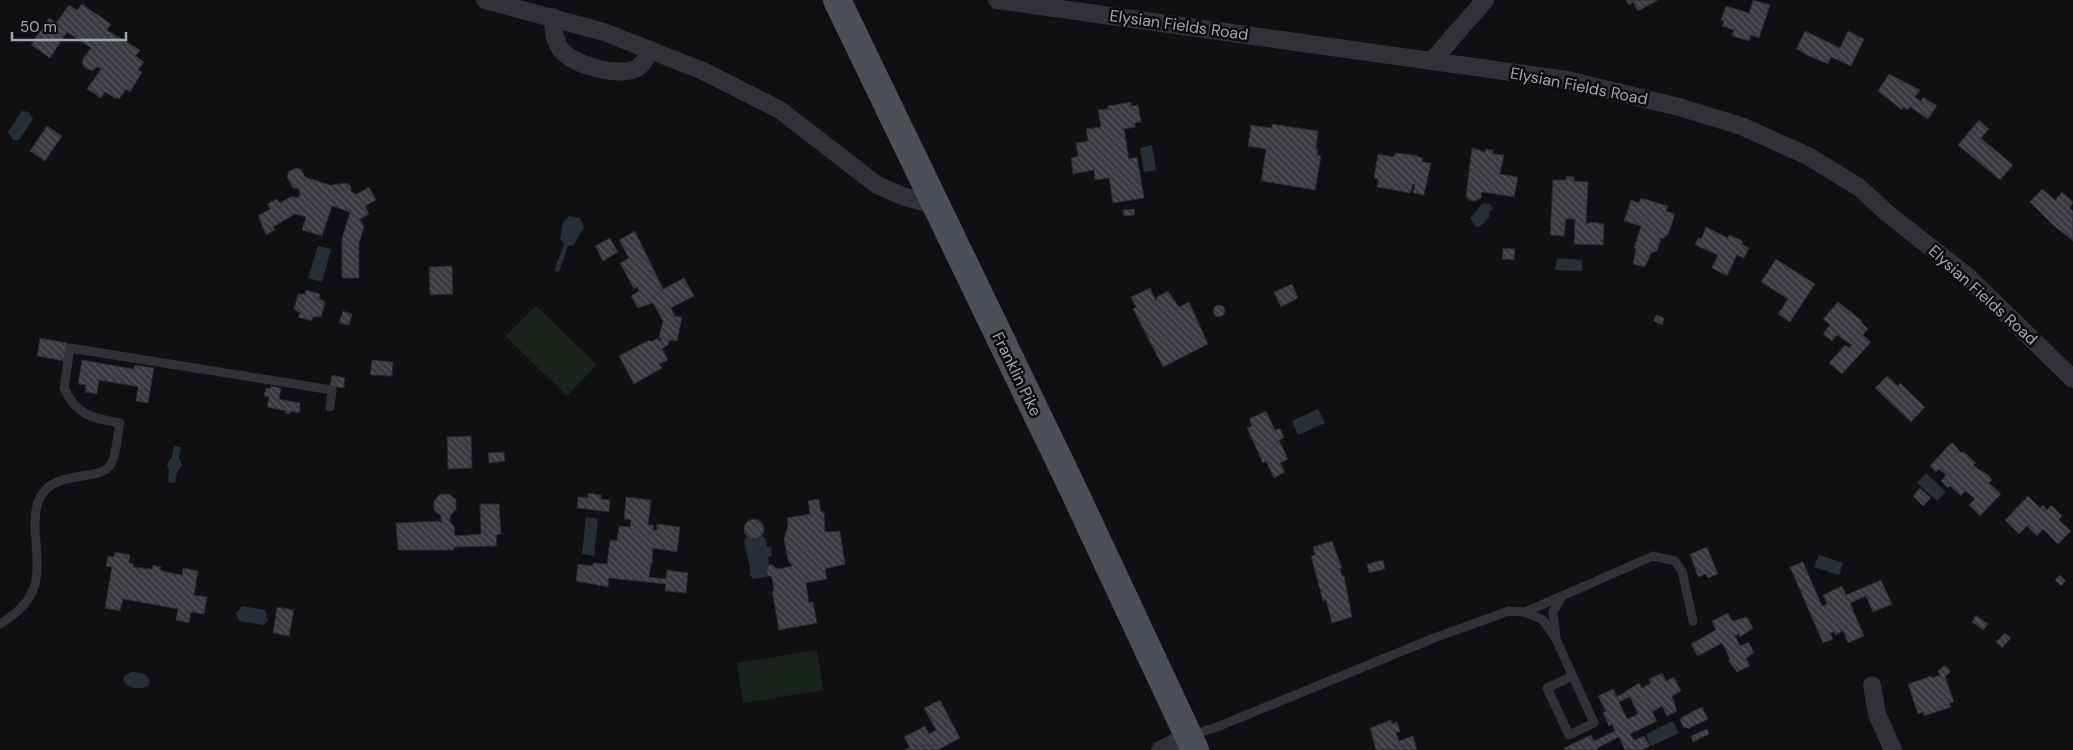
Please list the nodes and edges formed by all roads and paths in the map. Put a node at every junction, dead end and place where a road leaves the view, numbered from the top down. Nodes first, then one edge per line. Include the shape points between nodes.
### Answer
1 (485, 0) edge
2 (837, 0) edge
3 (997, 0) edge
4 (1485, 0) edge
5 (553, 17) junction
6 (651, 50) junction
7 (1432, 61) junction
8 (937, 206) junction
9 (2073, 379) edge
10 (330, 407) dead end
11 (1562, 596) junction
12 (1525, 612) junction
13 (1693, 621) dead end
14 (0, 624) edge
15 (1556, 639) junction
16 (1573, 676) junction
17 (1872, 685) dead end
18 (1192, 743) edge
19 (1160, 750) edge
20 (1893, 750) edge

1 - 5 street
2 - 8 main road, Franklin Pike
3 - 7 street, Elysian Fields Road
4 - 7 street
5 - 6 street
5 - 6 street via 556,42 562,52 598,68 626,72 638,67
6 - 8 street via 703,71 780,110 877,185
7 - 9 street, Elysian Fields Road via 1608,88 1714,117 1791,148 1860,188 1951,262
8 - 18 main road, Franklin Pike
10 - 14 lane via 332,390 70,348 64,388 66,394 88,417 120,423 112,462 104,470 53,483 41,495 35,511 39,559 35,586 21,610
11 - 12 lane
11 - 13 lane via 1653,556 1675,561 1682,571
11 - 15 lane via 1553,612
12 - 15 lane via 1543,620
12 - 18 lane via 1509,611 1434,638 1216,727
15 - 16 lane
16 - 16 lane via 1547,688 1569,735 1594,723
17 - 20 street via 1876,710
18 - 19 street

